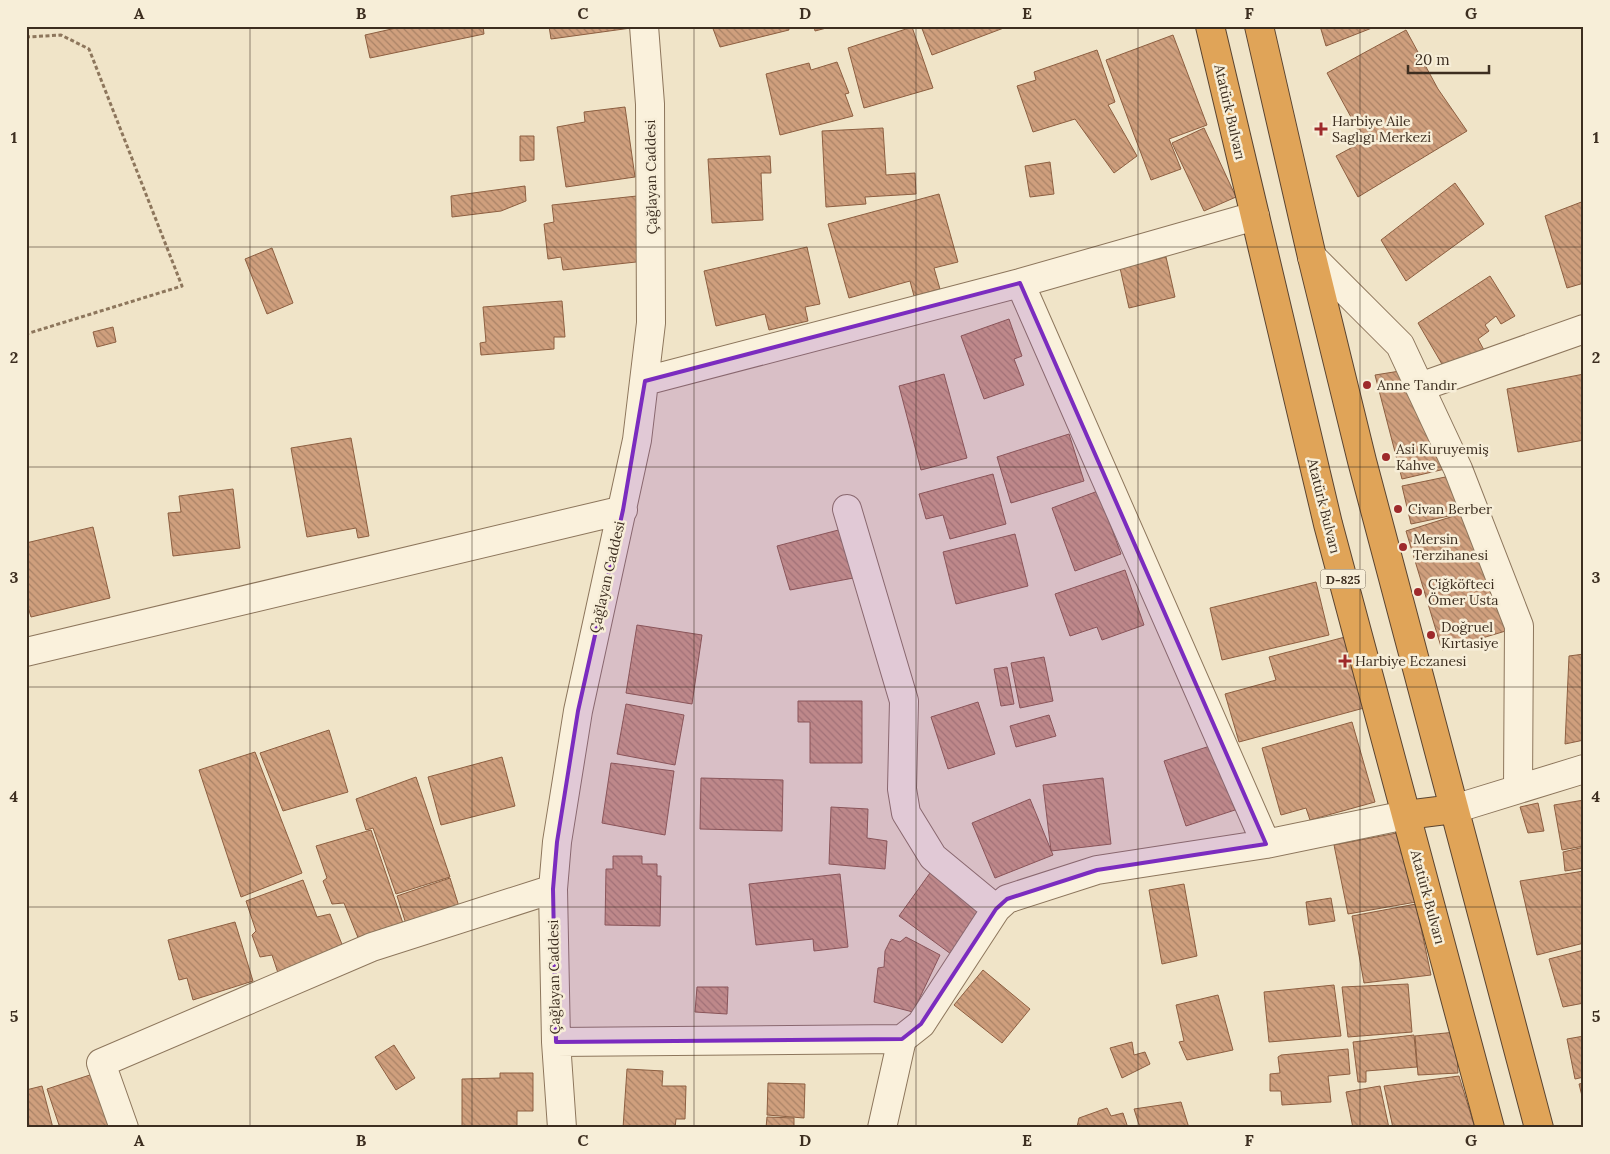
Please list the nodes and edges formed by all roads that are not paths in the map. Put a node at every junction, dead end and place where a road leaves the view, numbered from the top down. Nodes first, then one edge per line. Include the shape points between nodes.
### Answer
1 (644, 26) edge
2 (1210, 26) edge
3 (1259, 26) edge
4 (1255, 216) junction
5 (1312, 257) junction
6 (1020, 283) junction
7 (1584, 329) edge
8 (645, 381) junction
9 (1420, 387) junction
10 (622, 510) junction
11 (847, 510) dead end
12 (26, 652) edge
13 (1584, 769) edge
14 (1518, 790) junction
15 (1454, 810) junction
16 (1406, 815) junction
17 (1266, 844) junction
18 (553, 889) junction
19 (996, 909) junction
20 (902, 1039) junction
21 (556, 1042) junction
22 (124, 1128) edge
23 (562, 1128) edge
24 (882, 1128) edge
25 (1490, 1128) edge
26 (1539, 1128) edge

1 - 8 street, Çağlayan Caddesi via 650,104 651,202 650,323
2 - 4 highway, Atatürk Bulvarı / D-825
3 - 5 highway
4 - 6 street
4 - 16 highway, Atatürk Bulvarı / D-825 via 1328,524
5 - 9 street via 1400,345
5 - 15 highway via 1362,462
6 - 8 street
6 - 17 street
7 - 9 street
8 - 10 street, Çağlayan Caddesi
9 - 14 street via 1458,469 1519,626
10 - 12 street
10 - 18 street, Çağlayan Caddesi via 578,710
11 - 19 street via 904,701 902,789 906,813 933,857
13 - 14 street
14 - 15 street
15 - 16 highway
15 - 26 highway
16 - 17 street
16 - 25 highway, Atatürk Bulvarı / D-825
17 - 19 street via 1097,870 1007,899
18 - 21 street, Çağlayan Caddesi
18 - 22 street via 372,947 100,1063
19 - 20 street via 921,1024
20 - 21 street
20 - 24 street
21 - 23 street, Çağlayan Caddesi

